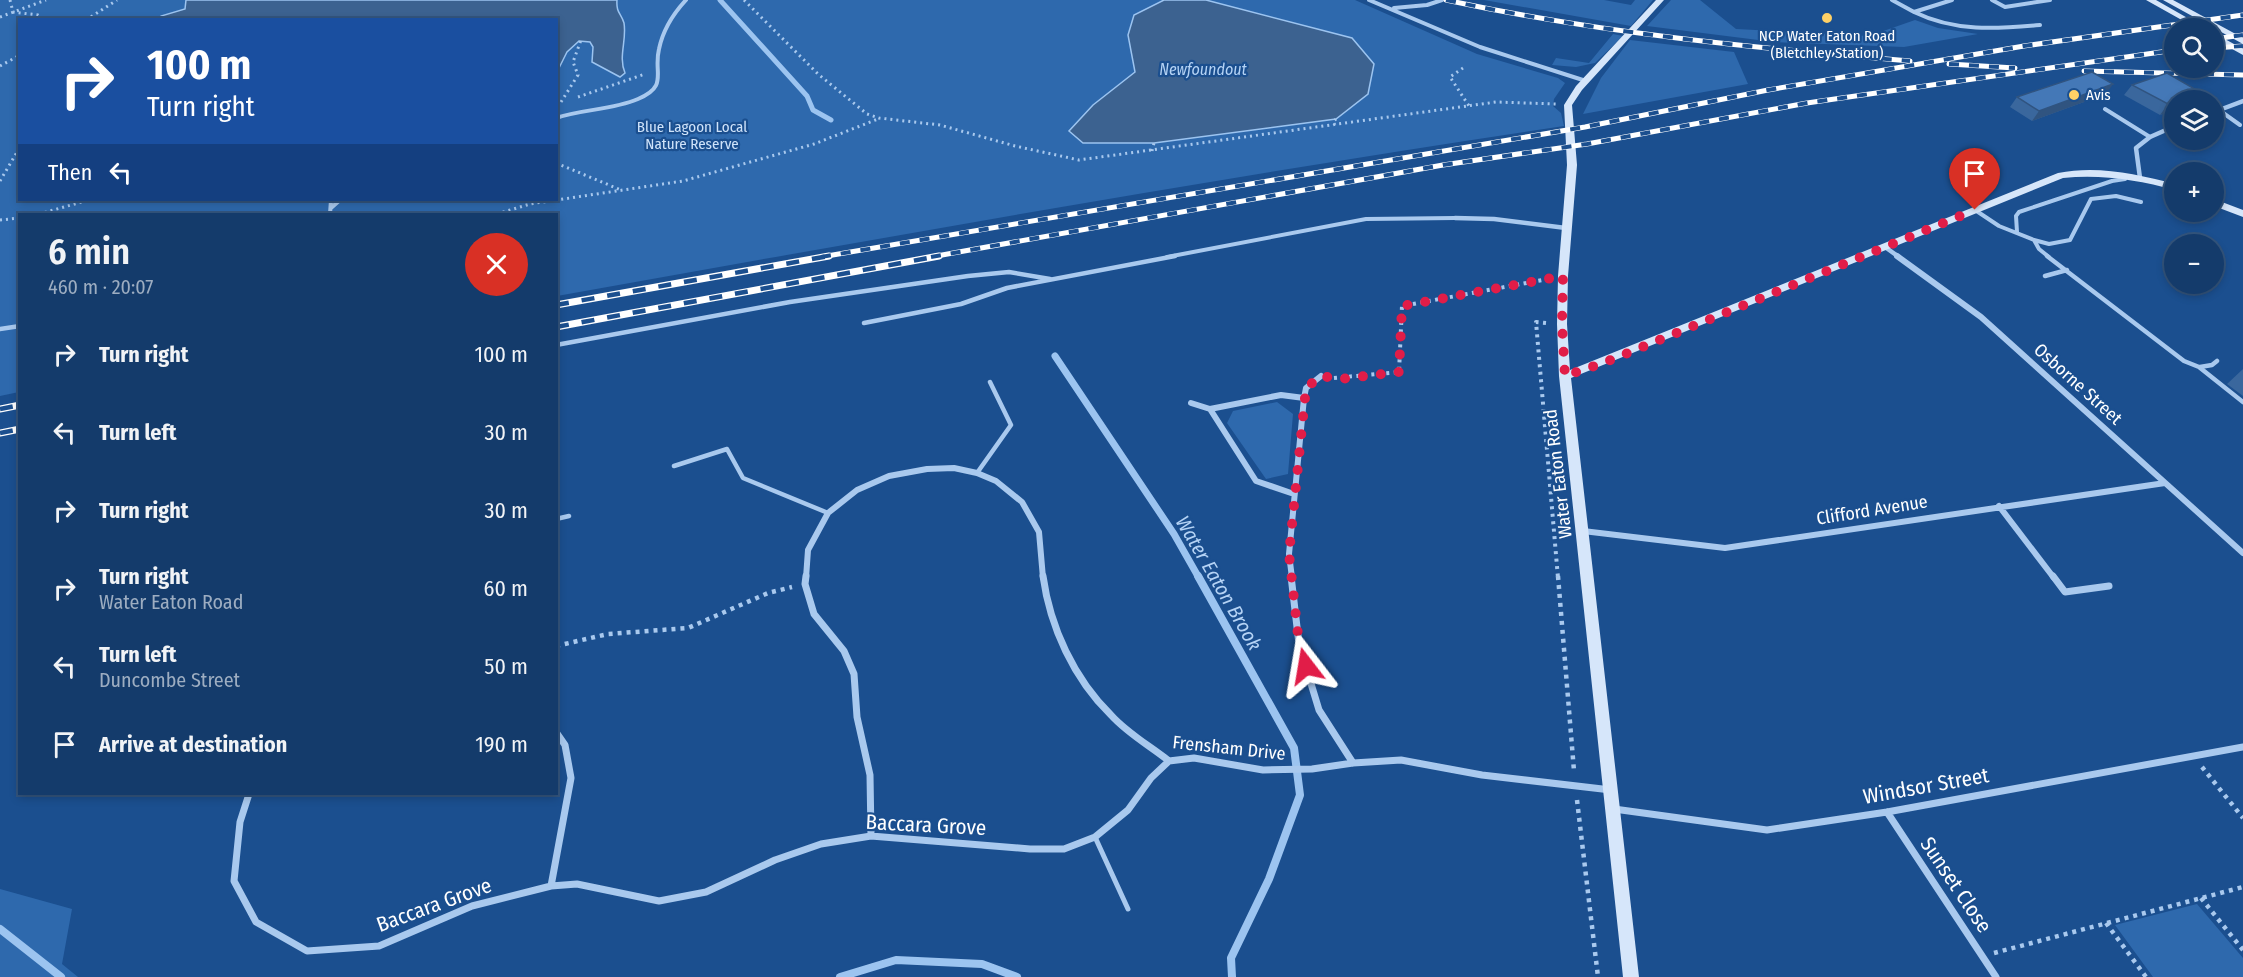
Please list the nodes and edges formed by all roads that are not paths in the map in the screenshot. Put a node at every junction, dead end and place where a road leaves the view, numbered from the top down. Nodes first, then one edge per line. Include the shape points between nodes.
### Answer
1 (686, 0) edge
2 (1369, 0) edge
3 (1442, 0) edge
4 (1660, 0) edge
5 (1892, 0) edge
6 (1952, 0) edge
7 (1992, 0) edge
8 (2050, 0) edge
9 (2150, 0) edge
10 (2167, 0) edge
11 (1393, 8) junction
12 (1914, 12) junction
13 (2183, 18) edge
14 (2040, 25) dead end
15 (2243, 41) edge
16 (2224, 42) edge
17 (2243, 52) edge
18 (1586, 81) junction
19 (2243, 101) edge
20 (2224, 108) edge
21 (2105, 109) dead end
22 (2224, 115) edge
23 (558, 117) edge
24 (2240, 125) dead end
25 (2164, 131) edge
26 (2150, 137) junction
27 (2140, 178) junction
28 (2164, 184) edge
29 (331, 201) edge
30 (339, 201) edge
31 (2141, 202) dead end
32 (2224, 206) edge
33 (331, 208) junction
34 (1975, 210) junction
35 (330, 213) edge
36 (2243, 214) edge
37 (1455, 218) joint
38 (1566, 228) junction
39 (2018, 232) junction
40 (2034, 240) junction
41 (1885, 247) junction
42 (2067, 270) junction
43 (2046, 276) dead end
44 (1053, 279) junction
45 (864, 322) dead end
46 (18, 326) edge
47 (0, 329) edge
48 (558, 345) edge
49 (2217, 361) dead end
50 (2199, 367) junction
51 (1321, 376) road end
52 (1565, 376) junction
53 (990, 382) dead end
54 (1304, 398) junction
55 (2243, 402) edge
56 (1191, 403) dead end
57 (1210, 409) junction
58 (674, 466) dead end
59 (977, 473) junction
60 (2165, 483) junction
61 (1294, 495) junction
62 (1999, 506) junction
63 (828, 513) junction
64 (569, 516) dead end
65 (558, 519) edge
66 (1583, 531) junction
67 (2242, 552) edge
68 (2109, 586) dead end
69 (558, 735) edge
70 (2243, 747) edge
71 (1168, 760) junction
72 (1353, 763) junction
73 (1611, 790) junction
74 (249, 795) edge
75 (1614, 809) junction
76 (1887, 812) junction
77 (871, 837) junction
78 (1095, 837) junction
79 (551, 886) junction
80 (1128, 909) dead end
81 (1631, 977) edge
82 (1996, 977) edge

1 - 23 lane via 666,30 658,54 660,79 653,91 634,100
2 - 11 lane
3 - 11 lane
4 - 18 street
5 - 12 lane
6 - 12 lane
7 - 8 lane via 2005,7
9 - 13 street
10 - 15 street
11 - 18 lane via 1480,47
12 - 14 lane via 1940,25 1965,30
16 - 17 street
18 - 38 street, Water Eaton Road via 1568,105 1572,165
19 - 20 street
21 - 26 lane
22 - 24 lane
25 - 26 street
26 - 27 street via 2136,148
27 - 28 street
27 - 34 street via 2081,172 2061,175
27 - 39 lane via 2112,181 2019,212
29 - 33 lane
30 - 33 lane
31 - 40 lane via 2111,194 2091,199 2070,240 2049,244
32 - 36 street
33 - 35 lane
34 - 39 lane via 1999,226
34 - 41 street
37 - 38 street
37 - 44 lane via 1365,219
38 - 52 street, Water Eaton Road via 1562,324
39 - 40 lane
40 - 42 lane via 2039,249
41 - 52 street
41 - 60 street, Osborne Street via 1981,317
42 - 43 lane
42 - 50 lane via 2184,361
44 - 45 lane via 1007,288 961,304
44 - 48 lane via 1009,272 968,276 790,302
46 - 47 lane
49 - 50 lane
50 - 55 lane
51 - 54 street via 1306,388
52 - 66 street, Water Eaton Road
53 - 59 lane via 1011,425
54 - 57 street via 1281,395
54 - 61 street
56 - 57 street
57 - 61 street via 1256,481
58 - 63 lane via 727,449 742,478
59 - 63 street, Frensham Drive via 954,468 889,476 857,490
59 - 71 street, Frensham Drive via 996,481 1022,502 1039,532 1042,579 1056,632 1084,683 1111,716
60 - 62 street, Clifford Avenue
60 - 67 street, Osborne Street
61 - 72 street via 1289,554 1299,644 1319,710
62 - 66 street, Clifford Avenue via 1725,548
62 - 68 street via 2065,592
63 - 77 street, Frensham Drive via 808,550 804,584 814,614 844,651 854,674 857,717 870,775
64 - 65 lane
66 - 73 street, Water Eaton Road
69 - 79 street via 565,745 571,778
70 - 76 street, Windsor Street
71 - 72 street, Frensham Drive via 1194,758 1263,770
71 - 78 street, Baccara Grove via 1128,810
72 - 73 street, Frensham Drive via 1401,760 1482,775
73 - 75 street, Water Eaton Road
74 - 79 street, Baccara Grove via 240,822 234,880 256,922 307,951 379,946 472,906
75 - 76 street, Windsor Street via 1767,830
75 - 81 street, Water Eaton Road
76 - 82 street, Sunset Close
77 - 78 street, Baccara Grove via 1064,849
77 - 79 street, Baccara Grove via 821,844 706,891 659,901 577,884
78 - 80 lane

